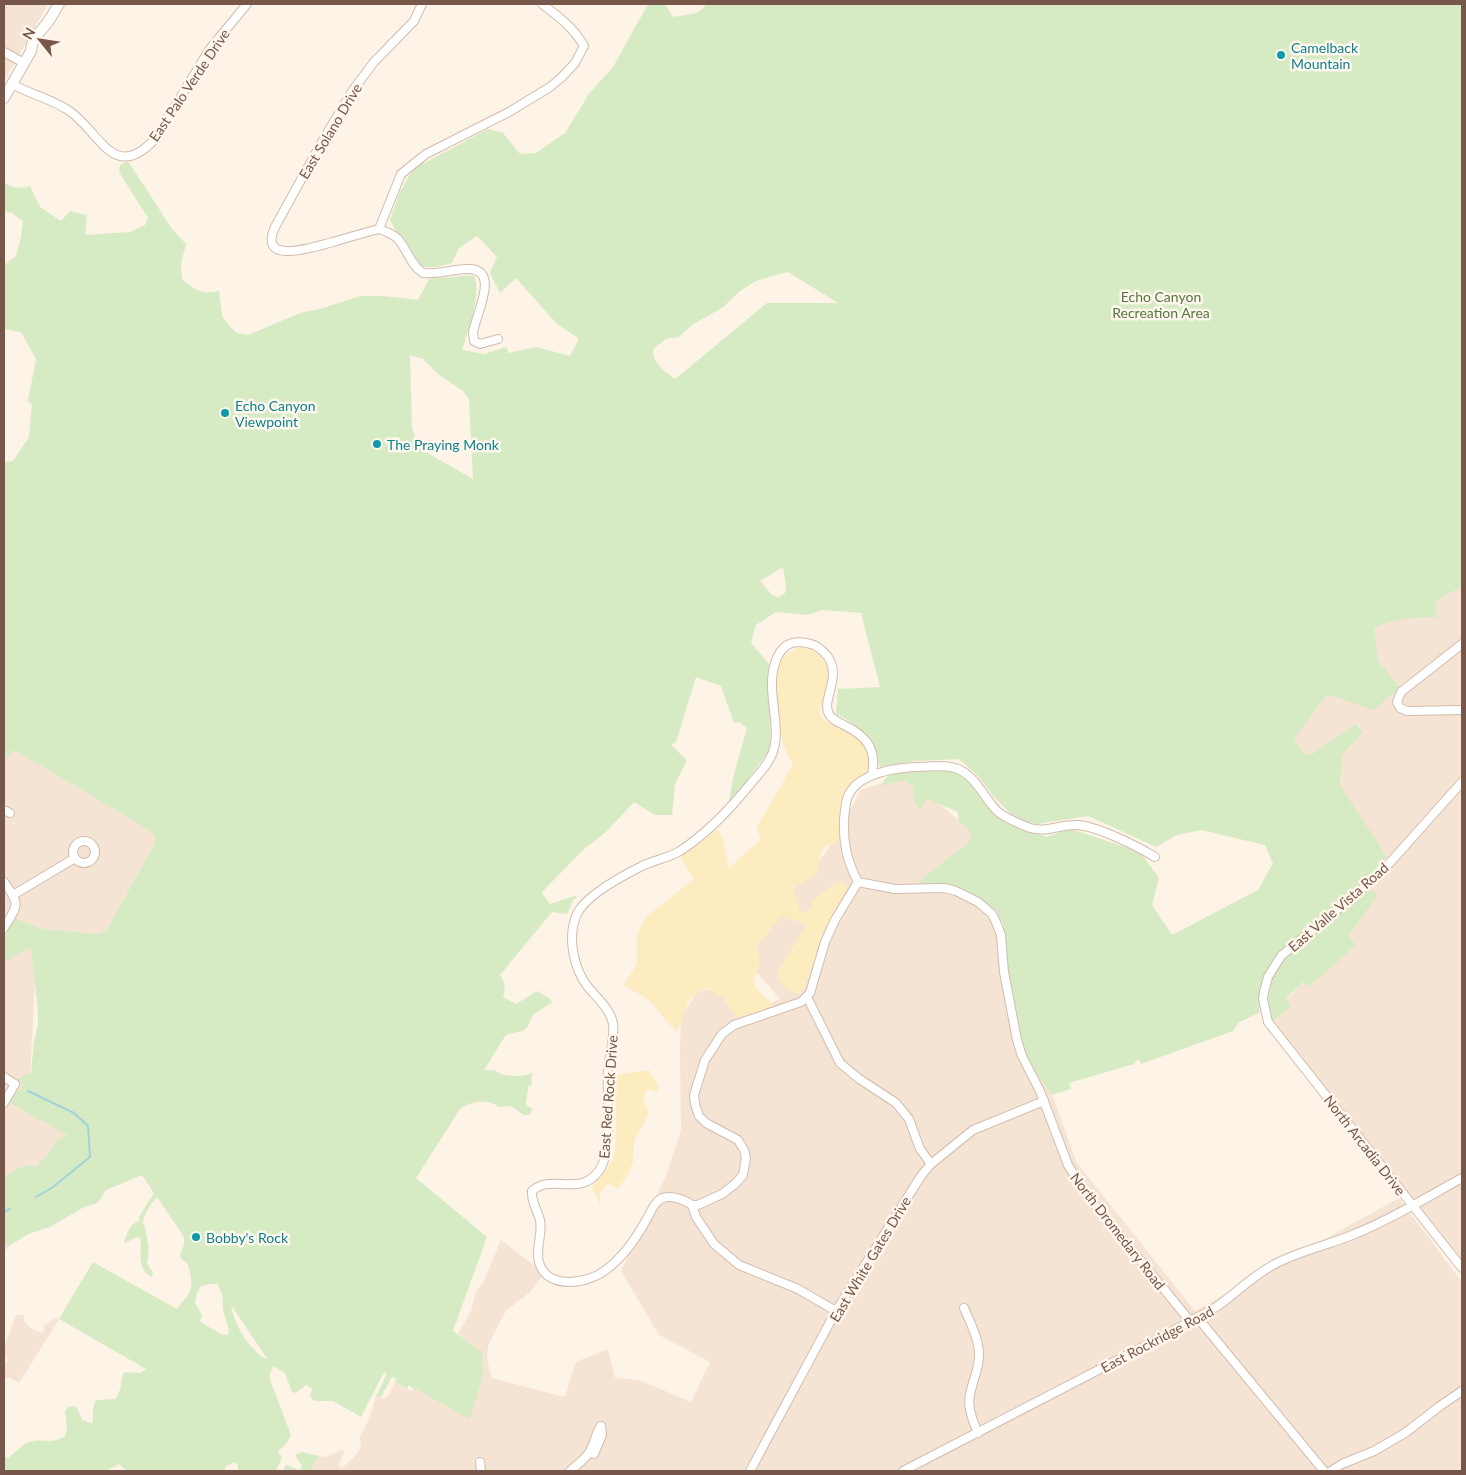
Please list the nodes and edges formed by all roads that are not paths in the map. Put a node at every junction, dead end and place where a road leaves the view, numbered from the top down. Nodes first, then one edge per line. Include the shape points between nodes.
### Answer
1 (58, 4) edge
2 (247, 4) edge
3 (422, 4) edge
4 (542, 4) edge
5 (4, 52) edge
6 (24, 63) junction
7 (12, 84) junction
8 (4, 98) edge
9 (379, 229) junction
10 (498, 339) dead end
11 (1462, 644) edge
12 (1462, 710) edge
13 (872, 774) junction
14 (1462, 782) edge
15 (1155, 857) dead end
16 (75, 858) dead end
17 (4, 882) edge
18 (858, 882) junction
19 (13, 895) junction
20 (4, 928) edge
21 (807, 996) junction
22 (1268, 1022) joint
23 (4, 1077) edge
24 (1044, 1101) junction
25 (4, 1103) edge
26 (931, 1164) junction
27 (1462, 1178) edge
28 (692, 1205) junction
29 (1413, 1207) junction
30 (1462, 1268) edge
31 (964, 1308) dead end
32 (836, 1311) junction
33 (1194, 1319) junction
34 (1462, 1391) edge
35 (978, 1433) junction
36 (480, 1462) dead end
37 (481, 1471) edge
38 (570, 1471) edge
39 (577, 1471) edge
40 (750, 1471) edge
41 (903, 1471) edge
42 (1324, 1471) edge
43 (1331, 1471) edge

1 - 6 street via 46,25 39,30
2 - 7 street, East Palo Verde Drive via 209,50 155,139 131,157 114,153 68,110
3 - 9 street, East Solano Drive via 414,21 374,62 353,90 275,227 271,240 281,251 299,252
4 - 9 street via 563,19 584,46 575,63 550,87 509,112 426,154 400,174
5 - 6 street
6 - 7 street
7 - 8 street
9 - 10 street via 392,234 424,273 479,271 485,282 474,341 480,344
11 - 12 street via 1401,692 1397,702 1407,711
13 - 15 street via 902,768 958,769 976,783 997,812 1017,823 1043,830 1080,825
13 - 18 street via 848,794 846,807 845,848
13 - 28 street, East Red Rock Drive via 873,758 864,737 829,715 826,707 832,686 830,661 820,648 813,645 789,644 778,655 772,669 776,738 770,760 725,815 694,841 679,852 643,866 598,892 584,903 577,914 572,947 578,971 605,1007 614,1026 608,1070 608,1132 603,1166 597,1175 583,1184 550,1183 538,1185 532,1191 531,1199 541,1231 538,1260 549,1277 566,1282 584,1280 607,1269 632,1245 657,1202 664,1197
14 - 22 street, East Valle Vista Road via 1378,876 1281,956 1268,977 1264,992
16 - 19 street
17 - 19 street
18 - 21 street via 834,920
18 - 24 street, North Dromedary Road via 895,889 944,888 978,902 992,914 1000,935 1017,1040
19 - 20 street via 16,906
21 - 26 street via 840,1063 896,1103 909,1119 920,1149
21 - 28 street via 800,1002 734,1025 722,1034 705,1060 694,1095 699,1116 738,1140 746,1158 743,1175 735,1184 722,1194
22 - 29 street, North Arcadia Drive
23 - 25 street via 15,1084
24 - 26 street, East White Gates Drive via 973,1130
24 - 33 street, North Dromedary Road via 1077,1181
26 - 32 street, East White Gates Drive
27 - 29 street, East Rockridge Road
28 - 32 street via 696,1218 714,1244 739,1265 798,1289
29 - 30 street, North Arcadia Drive
29 - 33 street, East Rockridge Road via 1357,1234 1274,1264 1218,1306
31 - 35 street via 979,1352 969,1405
32 - 40 street, East White Gates Drive
33 - 35 street, East Rockridge Road
33 - 42 street, North Dromedary Road
34 - 43 street via 1405,1433
35 - 41 street, East Rockridge Road
36 - 37 street
38 - 39 street via 590,1451 600,1426 602,1435 594,1454

